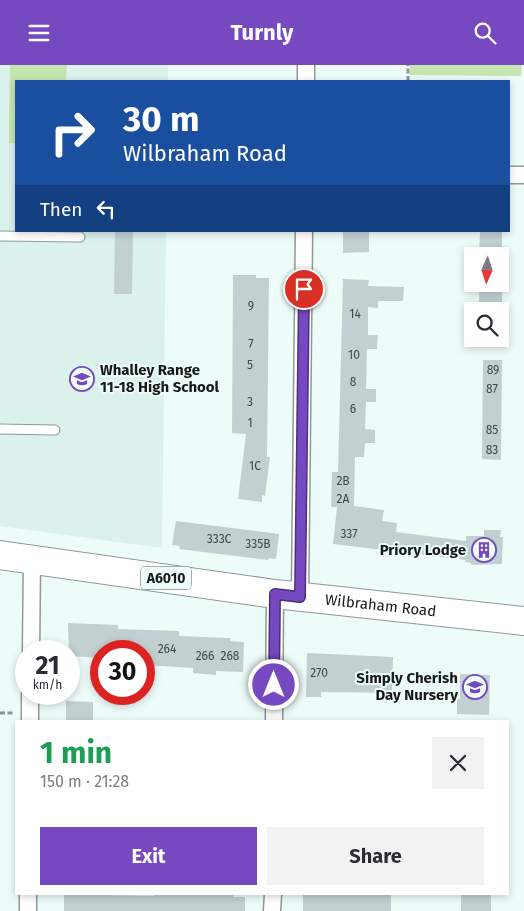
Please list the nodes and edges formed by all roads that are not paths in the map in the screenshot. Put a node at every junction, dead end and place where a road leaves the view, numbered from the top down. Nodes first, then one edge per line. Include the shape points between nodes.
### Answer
1 (306, 65) edge
2 (306, 80) edge
3 (510, 175) edge
4 (524, 175) edge
5 (304, 232) edge
6 (0, 236) edge
7 (80, 237) dead end
8 (0, 429) edge
9 (55, 430) dead end
10 (0, 555) edge
11 (32, 559) junction
12 (288, 595) junction
13 (524, 621) edge
14 (31, 640) edge
15 (30, 705) edge
16 (30, 720) edge
17 (274, 720) edge
18 (28, 895) edge
19 (273, 895) edge
20 (28, 911) edge
21 (272, 911) edge

1 - 2 street
3 - 4 street
5 - 12 street
6 - 7 lane
8 - 9 lane
10 - 11 highway, Wilbraham Road / A6010
11 - 12 highway, Wilbraham Road / A6010
11 - 14 street
12 - 13 highway, Wilbraham Road / A6010
12 - 17 street
15 - 16 street
18 - 20 street
19 - 21 street

